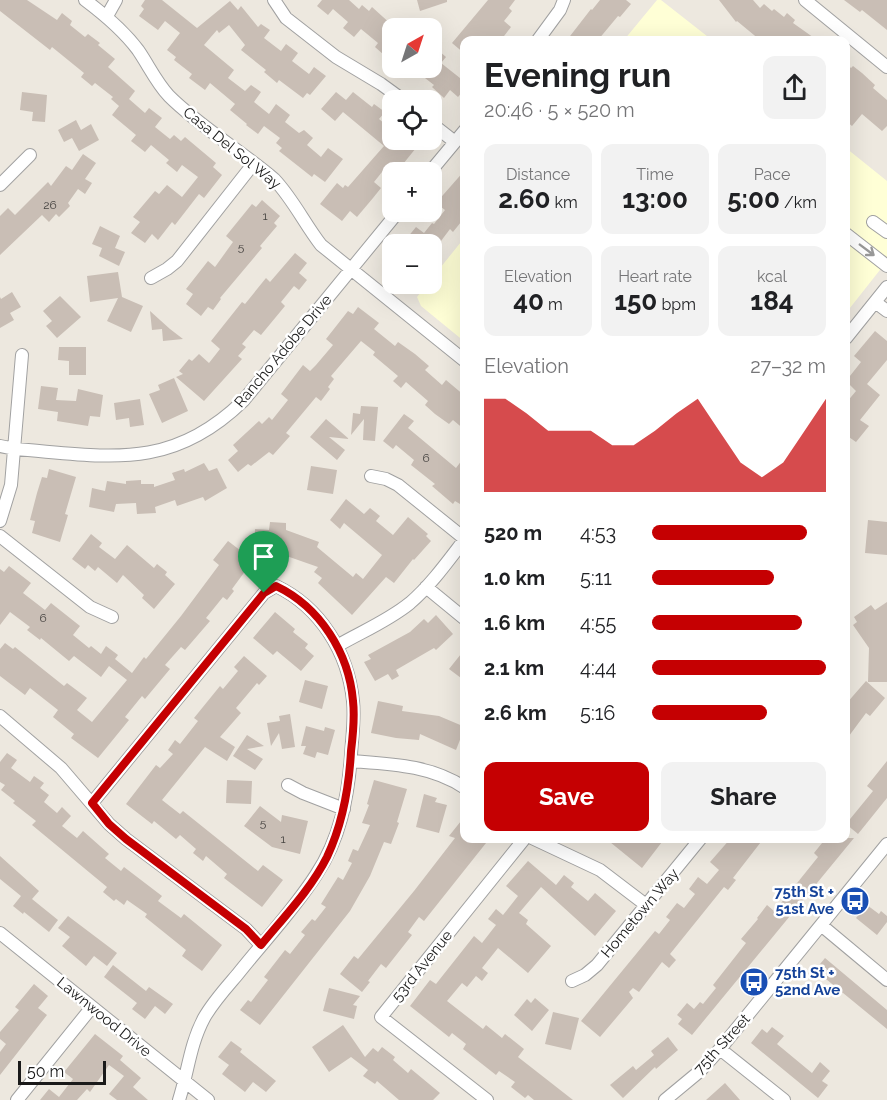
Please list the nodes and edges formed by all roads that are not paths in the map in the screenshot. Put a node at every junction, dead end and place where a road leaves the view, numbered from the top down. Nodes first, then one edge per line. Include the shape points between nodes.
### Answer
1 (85, 0) edge
2 (116, 0) edge
3 (273, 0) edge
4 (564, 0) edge
5 (805, 0) edge
6 (107, 16) junction
7 (540, 36) edge
8 (849, 36) edge
9 (850, 37) edge
10 (887, 67) edge
11 (389, 90) edge
12 (442, 132) edge
13 (460, 136) edge
14 (455, 142) junction
15 (30, 155) dead end
16 (254, 162) junction
17 (438, 162) edge
18 (0, 185) edge
19 (390, 222) edge
20 (873, 222) dead end
21 (887, 232) edge
22 (850, 237) edge
23 (887, 266) edge
24 (351, 269) junction
25 (151, 278) dead end
26 (887, 287) edge
27 (875, 302) junction
28 (887, 311) edge
29 (850, 333) edge
30 (22, 355) dead end
31 (460, 357) edge
32 (0, 446) edge
33 (15, 449) junction
34 (371, 476) dead end
35 (0, 521) edge
36 (460, 535) edge
37 (0, 536) edge
38 (460, 545) edge
39 (426, 587) junction
40 (460, 615) edge
41 (112, 617) dead end
42 (337, 645) junction
43 (0, 716) edge
44 (351, 761) junction
45 (288, 785) dead end
46 (460, 785) edge
47 (92, 803) junction
48 (344, 809) junction
49 (521, 843) edge
50 (543, 843) edge
51 (697, 843) edge
52 (887, 844) edge
53 (646, 905) junction
54 (821, 925) junction
55 (0, 933) edge
56 (261, 945) junction
57 (887, 980) edge
58 (572, 981) dead end
59 (92, 1007) junction
60 (720, 1049) junction
61 (184, 1081) junction
62 (17, 1100) edge
63 (179, 1100) edge
64 (208, 1100) edge
65 (487, 1100) edge
66 (666, 1100) edge
67 (784, 1100) edge

1 - 6 street, Casa Del Sol Way
2 - 6 street
3 - 11 street via 286,18 336,57
4 - 7 street
5 - 8 street
6 - 16 street, Casa Del Sol Way via 139,51 168,94
9 - 10 street
12 - 14 street
13 - 14 street
14 - 17 street
15 - 18 street
16 - 24 street, Casa Del Sol Way via 287,193 321,244
16 - 25 street via 177,261
19 - 24 street, Rancho Adobe Drive
20 - 21 street
22 -> 23 street
24 - 31 street, Casa Del Sol Way
24 - 33 street, Rancho Adobe Drive via 243,401 207,432 168,449 122,457
26 - 27 street
27 - 28 street
27 - 29 street
30 - 33 street
32 - 33 street, Rancho Adobe Drive
33 - 35 street via 11,485
34 - 36 street via 398,485
37 - 41 street via 90,607
38 - 39 street
39 - 40 street
39 - 42 street via 397,613
42 - 44 street via 354,703
42 - 47 street via 321,621 289,592 276,586 264,593
43 - 47 street via 61,768
44 - 46 street via 425,770
44 - 48 street
45 - 48 street
47 - 56 street via 126,839 246,929
48 - 56 street via 337,834 316,875
49 - 65 street, 53rd Avenue via 381,1017
50 - 53 street via 600,870
51 - 53 street, Hometown Way
52 - 54 street, 75th Street
53 - 58 street, Hometown Way via 597,965
54 - 57 street
54 - 60 street, 75th Street
55 - 59 street, Lawnwood Drive
56 - 61 street via 205,1017
59 - 61 street, Lawnwood Drive
59 - 62 street
60 - 66 street, 75th Street
60 - 67 street
61 - 63 street
61 - 64 street, Lawnwood Drive

